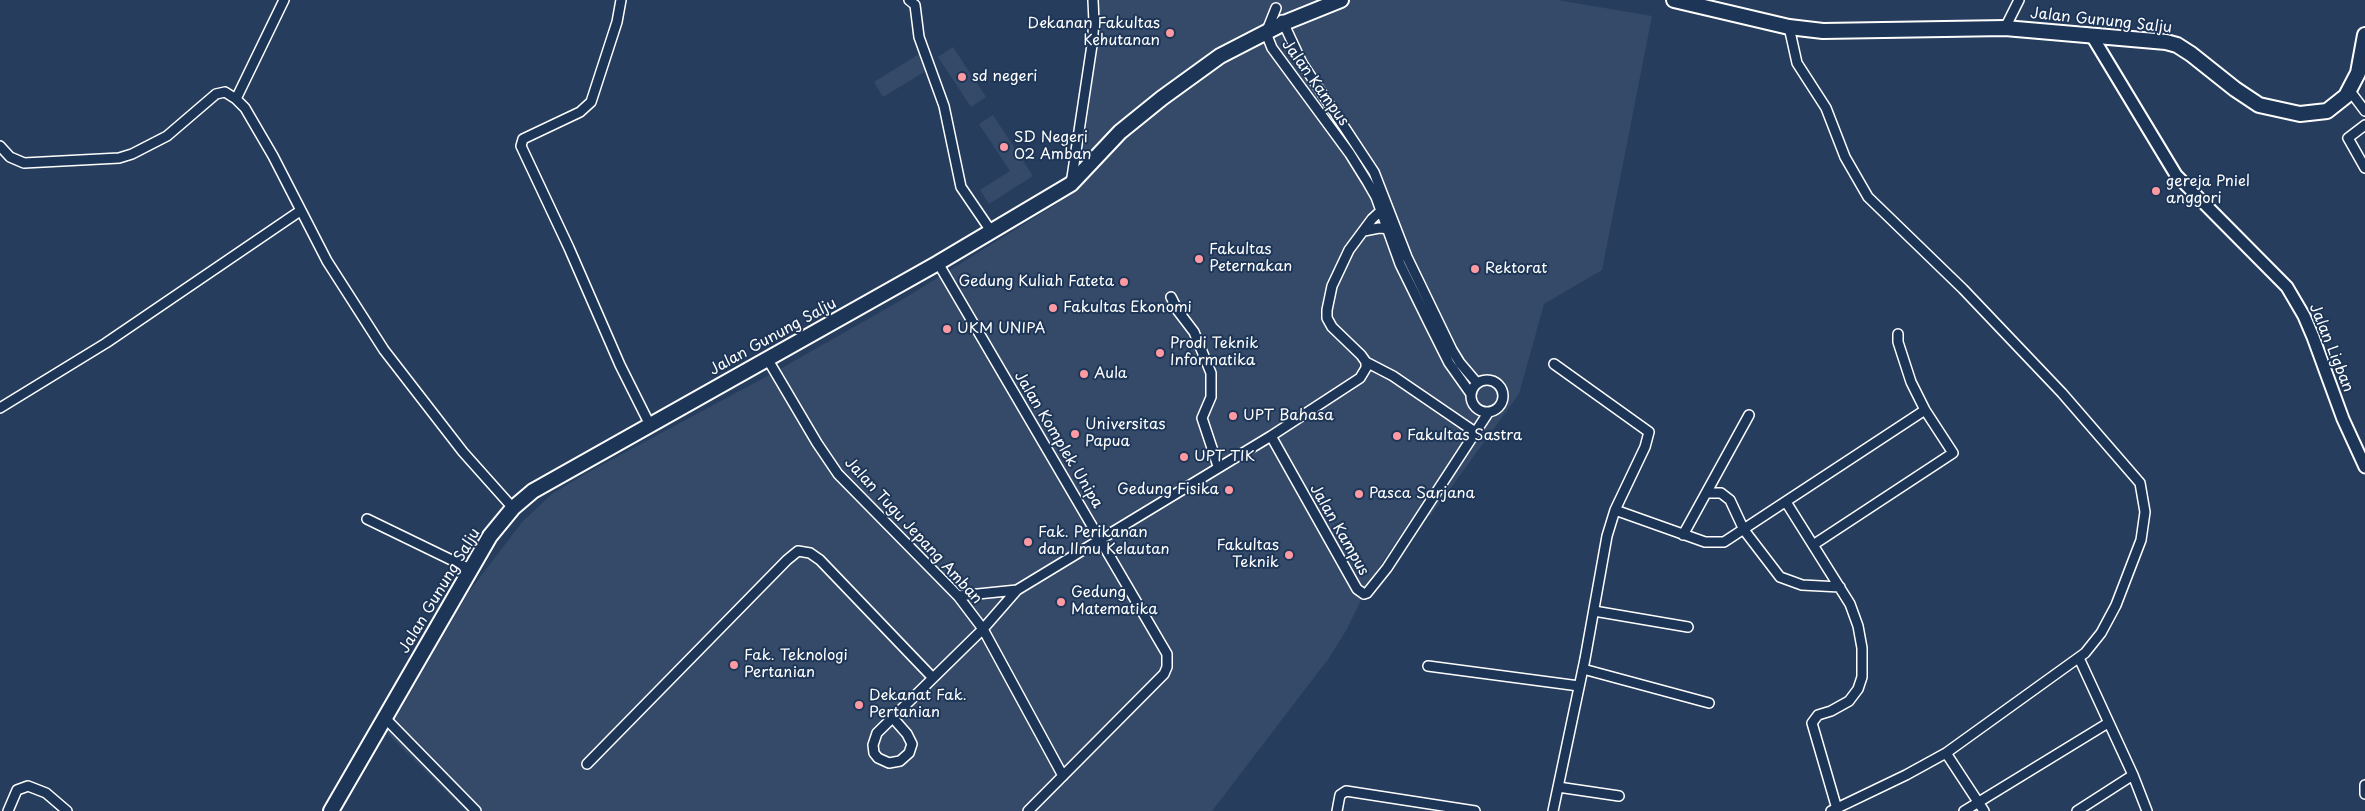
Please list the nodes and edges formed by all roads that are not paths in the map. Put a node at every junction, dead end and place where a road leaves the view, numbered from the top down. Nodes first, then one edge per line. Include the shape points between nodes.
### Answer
1 (284, 0) edge
2 (621, 0) edge
3 (909, 0) edge
4 (1093, 0) edge
5 (1341, 0) edge
6 (1674, 0) edge
7 (2019, 0) edge
8 (1284, 23) junction
9 (1789, 27) junction
10 (2005, 28) junction
11 (1266, 33) junction
12 (2365, 35) edge
13 (2092, 36) junction
14 (2350, 91) junction
15 (236, 99) junction
16 (2365, 111) edge
17 (2365, 125) edge
18 (0, 146) edge
19 (2365, 168) edge
20 (1070, 184) junction
21 (1383, 208) junction
22 (300, 211) junction
23 (1391, 229) junction
24 (991, 231) junction
25 (1364, 231) junction
26 (938, 263) junction
27 (1171, 297) dead end
28 (1898, 334) dead end
29 (1444, 342) junction
30 (768, 360) junction
31 (1366, 362) junction
32 (1554, 364) dead end
33 (1477, 383) junction
34 (1471, 394) junction
35 (0, 408) edge
36 (1925, 410) junction
37 (1488, 413) junction
38 (1749, 415) dead end
39 (650, 425) junction
40 (1475, 432) junction
41 (1271, 436) junction
42 (1218, 466) junction
43 (2365, 467) edge
44 (1706, 493) junction
45 (1786, 502) junction
46 (513, 508) junction
47 (1615, 510) junction
48 (367, 519) dead end
49 (1744, 530) junction
50 (1683, 534) junction
51 (1101, 540) junction
52 (1813, 545) junction
53 (470, 569) junction
54 (1840, 587) junction
55 (1017, 590) junction
56 (958, 596) junction
57 (1594, 611) junction
58 (1688, 626) dead end
59 (984, 629) junction
60 (2079, 658) junction
61 (1428, 666) dead end
62 (1583, 669) junction
63 (933, 678) junction
64 (1579, 686) junction
65 (1709, 703) dead end
66 (384, 717) junction
67 (893, 718) junction
68 (2108, 722) junction
69 (1946, 752) junction
70 (586, 764) dead end
71 (2133, 775) junction
72 (1063, 776) junction
73 (2365, 785) edge
74 (1558, 787) junction
75 (2365, 794) edge
76 (1618, 796) dead end
77 (1978, 802) junction
78 (1034, 809) edge
79 (1834, 810) edge
80 (8, 811) edge
81 (67, 811) edge
82 (331, 811) edge
83 (476, 811) edge
84 (1337, 811) edge
85 (1475, 811) edge
86 (1553, 811) edge
87 (1964, 811) edge
88 (1984, 811) edge
89 (2077, 811) edge
90 (2147, 811) edge

1 - 15 street
2 - 39 street via 590,104 526,138 521,146
3 - 24 street via 915,5 919,37 944,106 961,187
4 - 20 street via 1092,45
5 - 8 main road, Jalan Gunung Salju
6 - 9 main road, Jalan Gunung Salju
7 - 10 street
8 - 11 main road, Jalan Gunung Salju
8 - 21 street, Jalan Kampus via 1302,63 1374,172 1382,188
9 - 10 main road, Jalan Gunung Salju via 1851,32
9 - 60 street via 1797,63 1826,108 1845,157 1868,197 2056,386 2140,483 2145,512 2141,540 2116,605 2093,644
10 - 13 main road, Jalan Gunung Salju
11 - 20 main road, Jalan Gunung Salju via 1220,56 1162,98 1120,132
11 - 21 street, Jalan Kampus via 1279,59 1350,154
12 - 14 main road, Jalan Gunung Salju via 2358,73
13 - 14 main road, Jalan Gunung Salju via 2177,45 2245,97 2278,111 2323,113 2341,102
13 - 43 main road, Jalan Ligban via 2176,175 2287,287 2310,330 2343,419
14 - 16 street
15 - 18 street via 225,92 216,94 167,136 119,158 24,163 10,157
15 - 22 street via 245,108 268,148
17 - 19 street via 2348,138
20 - 24 main road, Jalan Gunung Salju
21 - 23 street, Jalan Kampus
21 - 25 street
22 - 35 street via 106,343
22 - 46 street via 327,261 384,350 463,452
23 - 25 street
23 - 29 street, Jalan Kampus
24 - 26 main road, Jalan Gunung Salju
25 - 31 street via 1349,250 1332,286 1327,318
26 - 30 main road, Jalan Gunung Salju
26 - 51 street, Jalan Komplek Unipa
27 - 42 street via 1199,342 1211,373 1211,398 1202,418
28 - 36 street via 1911,382
29 - 33 street, Jalan Kampus
29 - 34 street, Jalan Kampus via 1449,362
30 - 39 main road, Jalan Gunung Salju
30 - 56 street, Jalan Tugu Jepang Amban via 838,474
31 - 40 street via 1393,376
31 - 41 street via 1360,378
32 - 47 street via 1649,432
33 - 34 street
33 - 37 street, Jalan Kampus via 1492,380 1503,391 1502,404
34 - 37 street, Jalan Kampus via 1475,408
36 - 45 street
36 - 52 street via 1952,453
37 - 40 street, Jalan Kampus
38 - 44 street
39 - 46 main road, Jalan Gunung Salju via 551,479
40 - 41 street, Jalan Kampus via 1387,568 1364,594 1357,589
41 - 42 street
42 - 51 street
44 - 49 street via 1726,496
44 - 50 street
45 - 49 street
45 - 52 street
46 - 53 main road, Jalan Gunung Salju via 490,536
47 - 50 street
47 - 57 street via 1607,536
48 - 53 street
49 - 50 street via 1724,542 1715,543
49 - 54 street via 1780,577 1802,585
51 - 55 street
51 - 72 street, Jalan Komplek Unipa via 1167,654 1167,667 1164,674
52 - 54 street
53 - 66 main road, Jalan Gunung Salju
54 - 79 street via 1858,626 1862,677 1849,701 1818,715 1812,723
55 - 56 street
55 - 59 street
56 - 59 street, Jalan Tugu Jepang Amban
57 - 58 street
57 - 62 street
59 - 63 street
59 - 72 street, Jalan Tugu Jepang Amban
60 - 68 street
60 - 69 street
61 - 64 street
62 - 64 street
62 - 65 street
63 - 67 street
63 - 70 street via 820,560 810,553 798,551
64 - 74 street
66 - 82 main road, Jalan Gunung Salju
66 - 83 street
67 - 67 street via 877,734 873,745 876,756 889,763 900,761 909,753 912,744
68 - 71 street
68 - 77 street
69 - 77 street
69 - 79 street
71 - 89 street
71 - 90 street
72 - 78 street, Jalan Komplek Unipa
73 - 75 street
74 - 76 street
74 - 86 street
77 - 87 street
77 - 88 street
80 - 81 street via 18,790 28,786 46,793
84 - 85 street via 1340,795 1346,791

